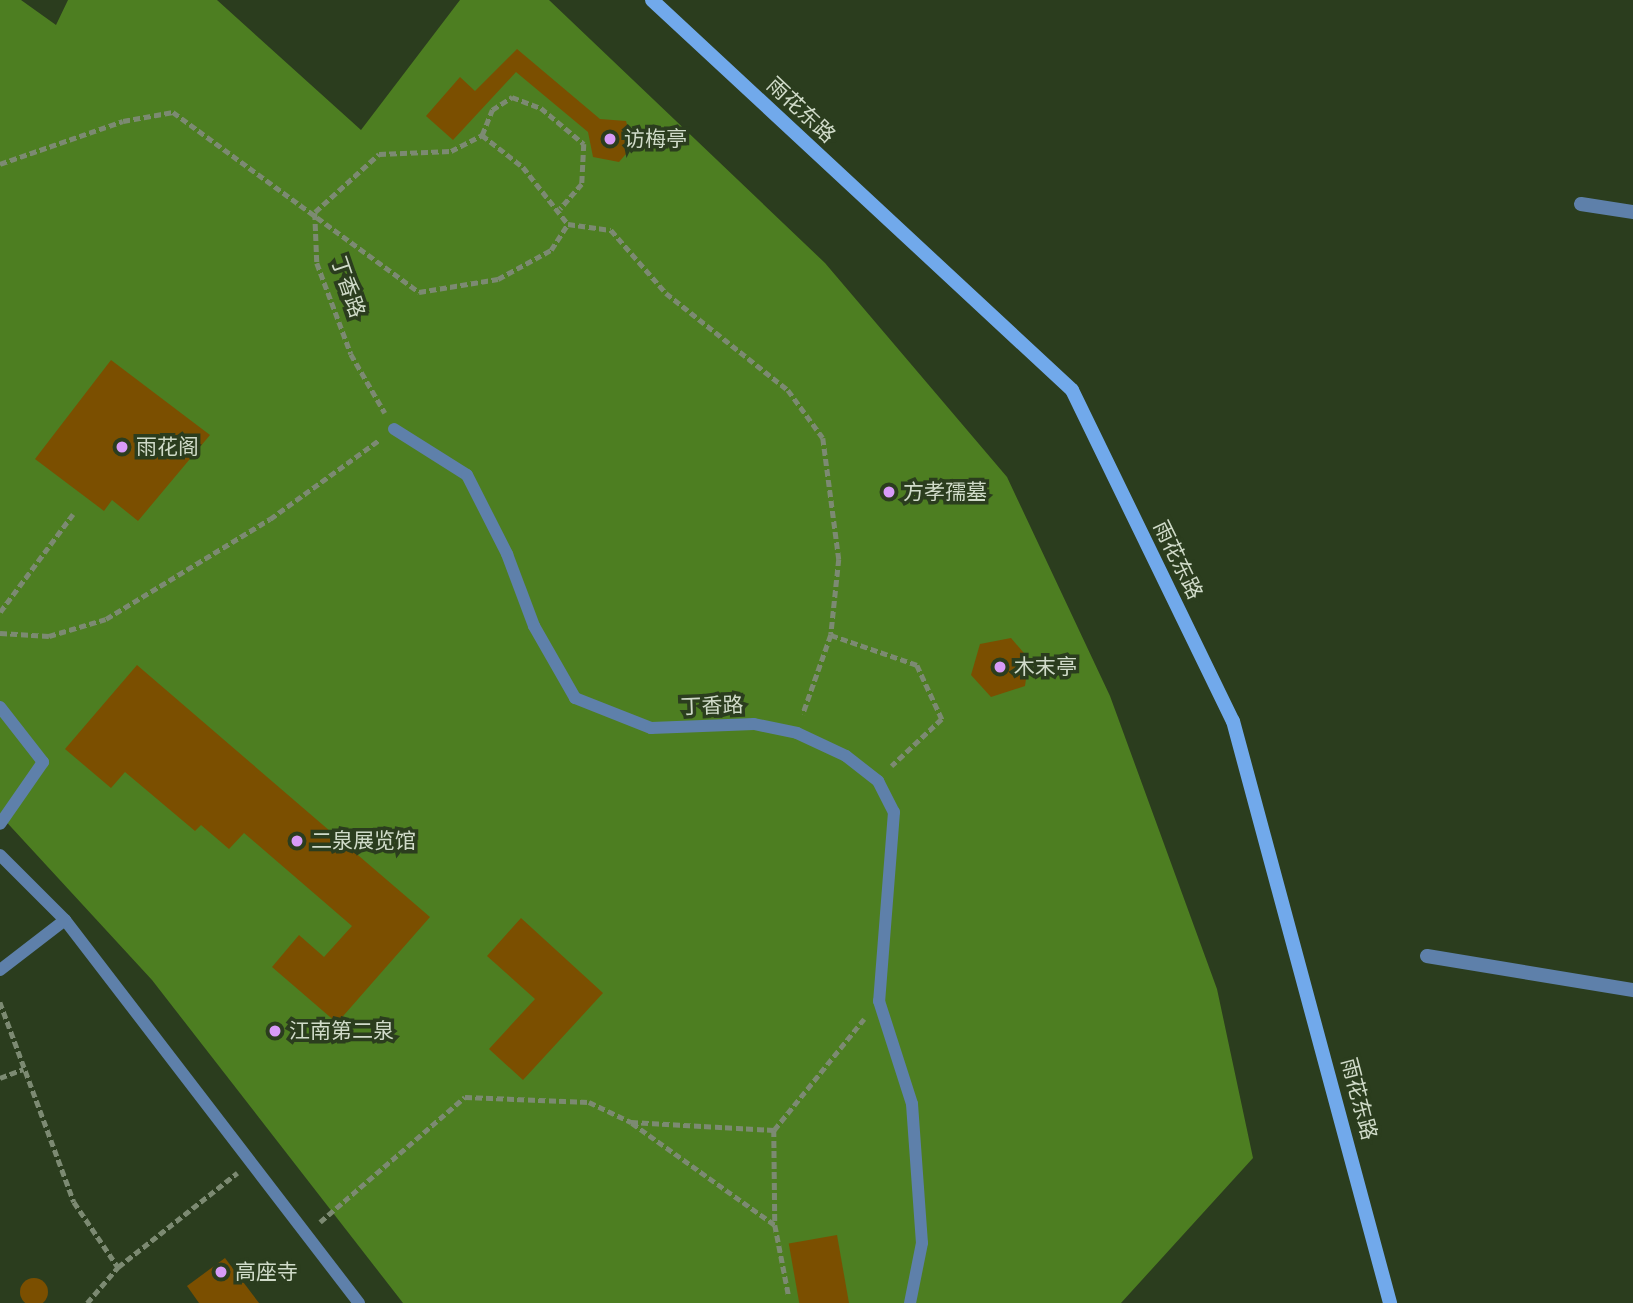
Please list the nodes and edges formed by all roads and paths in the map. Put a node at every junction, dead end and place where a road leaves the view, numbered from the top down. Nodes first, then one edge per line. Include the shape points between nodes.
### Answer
1 (652, 0) edge
2 (482, 135) junction
3 (0, 164) edge
4 (1581, 204) dead end
5 (560, 209) junction
6 (315, 212) junction
7 (1633, 212) edge
8 (568, 224) junction
9 (394, 429) junction
10 (73, 514) dead end
11 (0, 612) edge
12 (0, 633) edge
13 (831, 635) junction
14 (0, 707) edge
15 (797, 733) junction
16 (878, 781) junction
17 (0, 824) edge
18 (0, 855) edge
19 (65, 920) junction
20 (1427, 956) dead end
21 (0, 970) edge
22 (1633, 990) edge
23 (879, 1001) junction
24 (0, 1002) edge
25 (23, 1069) junction
26 (0, 1078) edge
27 (631, 1122) junction
28 (775, 1130) junction
29 (251, 1162) junction
30 (775, 1225) junction
31 (306, 1234) junction
32 (118, 1267) junction
33 (789, 1297) dead end
34 (87, 1303) edge
35 (359, 1303) edge
36 (910, 1303) edge
37 (1390, 1303) edge

1 - 37 main road, 雨花东路 via 1072,390 1234,721
2 - 5 path via 523,167
2 - 5 path via 492,110 512,97 541,108 584,144 582,184
2 - 6 path via 451,151 379,155
3 - 6 path via 123,121 173,112
4 - 7 street
5 - 8 path
6 - 8 path via 419,292 498,279 551,250
6 - 9 path, 丁香路 via 317,263 352,354
8 - 13 path via 611,229 666,293 788,390 823,438 839,559
9 - 12 path via 270,519 106,619 49,636
9 - 15 lane, 丁香路 via 467,475 507,554 534,625 575,698 651,728 754,724
10 - 11 path
13 - 15 path
13 - 16 path via 917,665 943,719
14 - 17 lane via 43,762
15 - 16 lane, 丁香路 via 846,756
16 - 23 lane, 丁香路 via 894,812
18 - 19 lane
19 - 21 lane
19 - 29 lane
20 - 22 street
23 - 28 path
23 - 36 lane, 丁香路 via 912,1104 922,1243
24 - 25 path
25 - 26 path
25 - 32 path via 74,1202
27 - 28 path
27 - 30 path
27 - 31 path via 589,1101 465,1097
28 - 30 path
29 - 31 lane
29 - 32 path
30 - 33 path
31 - 35 lane
32 - 34 path

